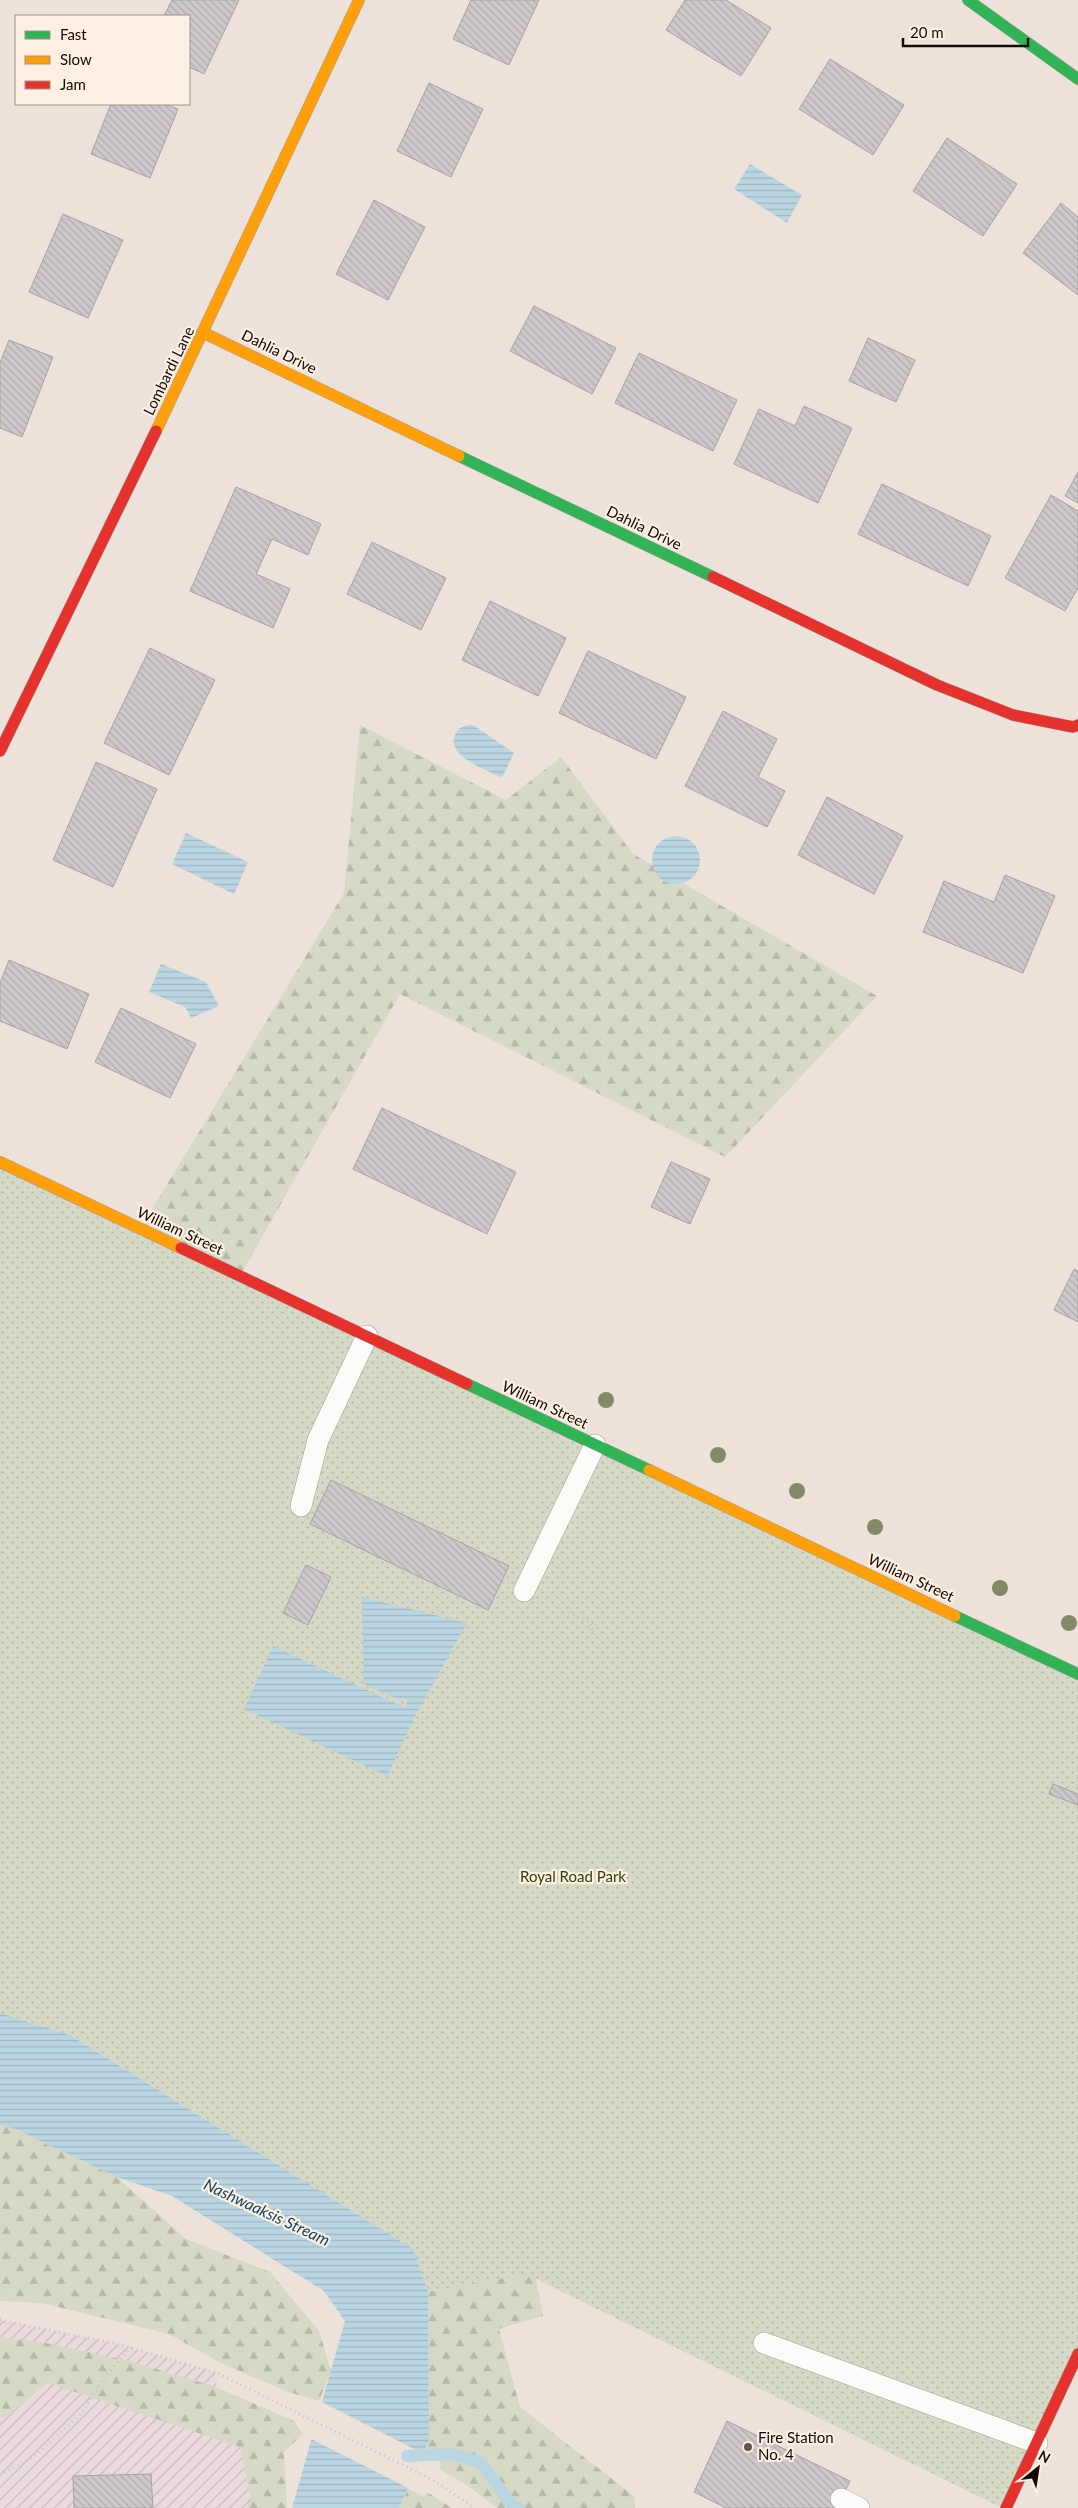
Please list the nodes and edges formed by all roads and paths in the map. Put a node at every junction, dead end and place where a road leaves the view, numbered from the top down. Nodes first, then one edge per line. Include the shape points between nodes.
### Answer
1 (359, 0) edge
2 (968, 0) edge
3 (1078, 79) edge
4 (204, 333) junction
5 (1078, 725) edge
6 (0, 751) edge
7 (0, 1162) edge
8 (367, 1336) junction
9 (595, 1445) junction
10 (300, 1506) dead end
11 (524, 1591) dead end
12 (569, 1612) dead end
13 (594, 1634) dead end
14 (1078, 1674) edge
15 (0, 2320) edge
16 (764, 2343) dead end
17 (131, 2347) junction
18 (1078, 2354) edge
19 (1037, 2443) junction
20 (0, 2475) edge
21 (475, 2508) edge
22 (1006, 2508) edge

1 - 4 street, Lombardi Lane
2 - 3 street
4 - 5 street, Dahlia Drive via 937,685 1013,715 1073,727
4 - 6 street, Lombardi Lane
7 - 8 street, William Street
8 - 9 street, William Street
8 - 10 lane via 318,1440
9 - 11 lane
9 - 14 street, William Street
12 - 13 path via 589,1622
15 - 17 path
16 - 19 lane
17 - 20 path via 103,2379 82,2413 35,2456
17 - 21 path via 217,2372 433,2480
18 - 19 street
19 - 22 street

